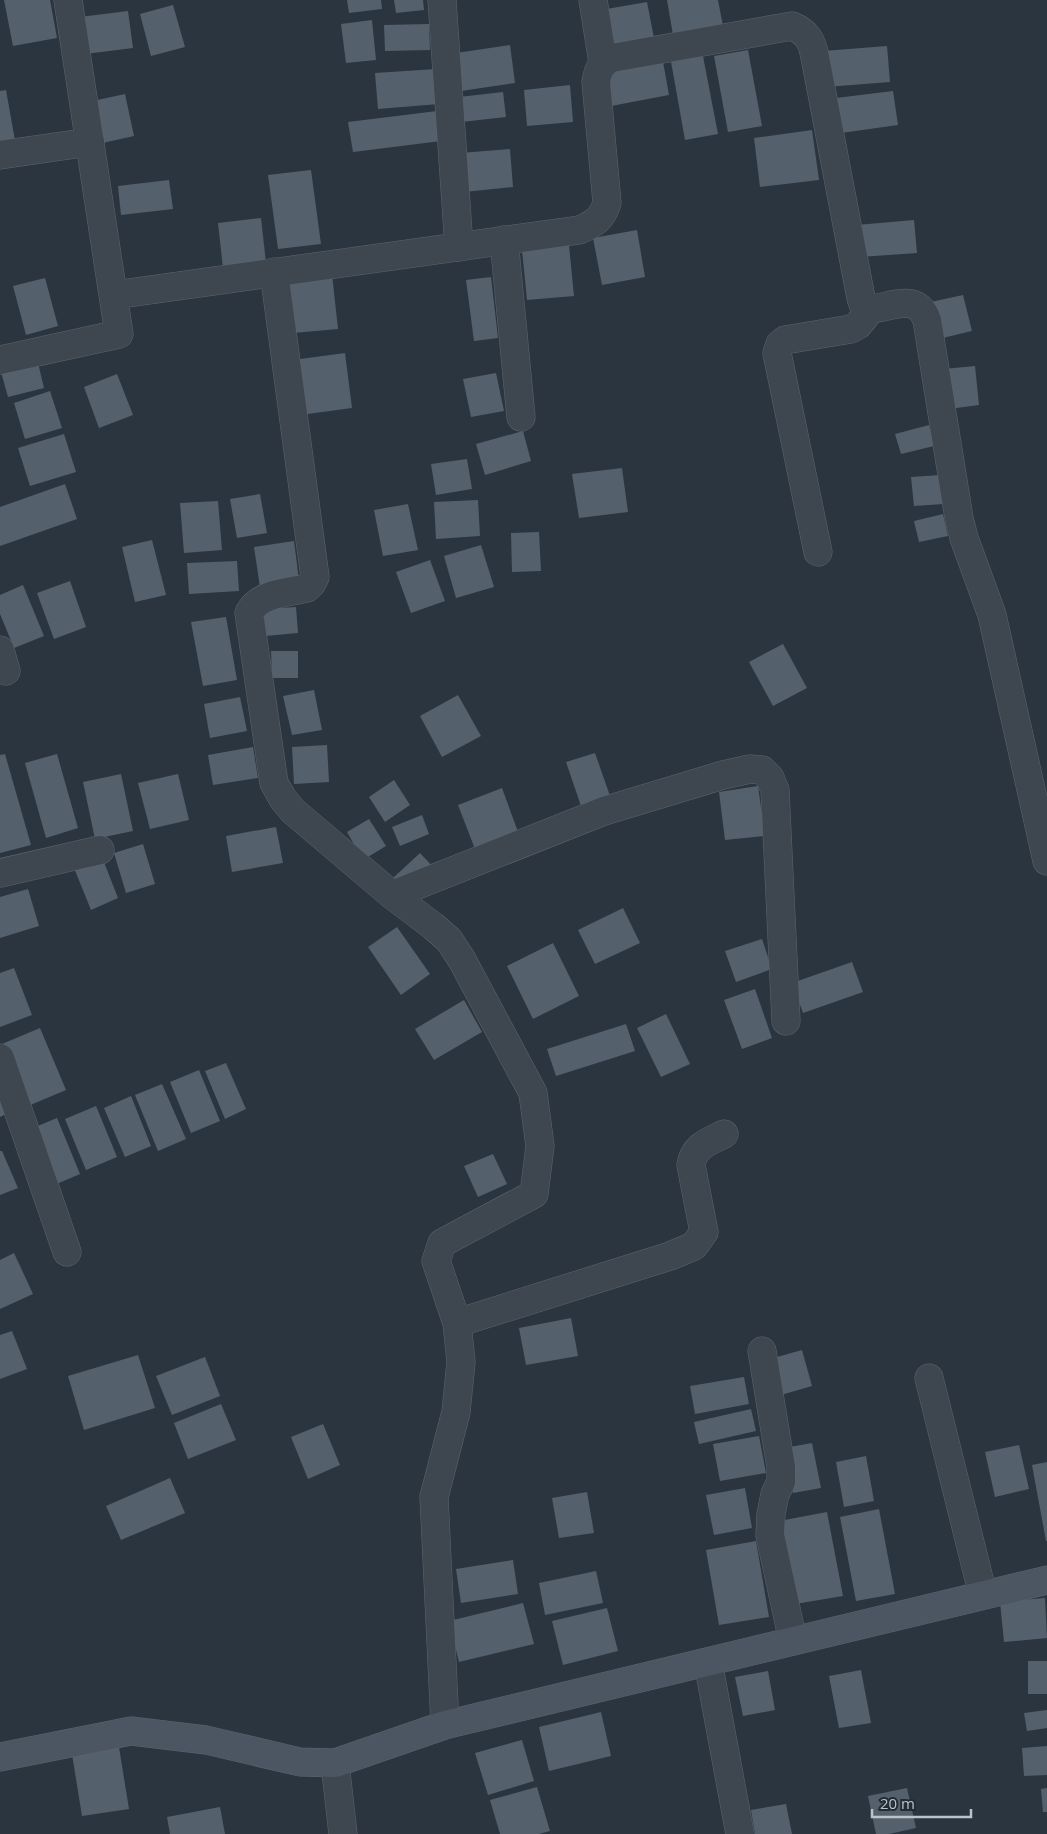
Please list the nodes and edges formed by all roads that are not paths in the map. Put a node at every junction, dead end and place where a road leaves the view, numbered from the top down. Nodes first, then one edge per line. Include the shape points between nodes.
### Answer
1 (68, 0) edge
2 (442, 0) edge
3 (593, 0) edge
4 (604, 63) junction
5 (90, 142) junction
6 (0, 155) edge
7 (504, 240) junction
8 (459, 247) junction
9 (274, 272) junction
10 (114, 294) junction
11 (871, 309) junction
12 (0, 360) edge
13 (520, 417) dead end
14 (818, 552) dead end
15 (100, 850) dead end
16 (1047, 861) edge
17 (0, 873) edge
18 (392, 895) junction
19 (786, 1021) dead end
20 (0, 1058) edge
21 (724, 1134) dead end
22 (67, 1252) dead end
23 (457, 1322) junction
24 (762, 1351) dead end
25 (929, 1378) dead end
26 (1047, 1580) edge
27 (983, 1595) junction
28 (793, 1641) junction
29 (708, 1662) junction
30 (445, 1725) junction
31 (0, 1756) edge
32 (335, 1763) junction
33 (343, 1834) edge
34 (740, 1834) edge

1 - 5 street
2 - 8 street
3 - 4 street
4 - 7 street via 598,69 596,82 607,203 604,214 579,230
4 - 11 street via 612,58 792,26 802,30 814,50 860,298
5 - 6 street
5 - 10 street
7 - 8 street
7 - 13 street
8 - 9 street
9 - 10 street
9 - 18 street via 314,577 307,588 262,599 253,605 249,613 274,783 293,811
10 - 12 street via 119,334
11 - 14 street via 851,329 785,340 777,353
11 - 16 street via 911,303 919,306 927,320 959,518 992,615
15 - 17 street
18 - 19 street via 604,811 723,775 750,768 762,770 775,790
18 - 23 street via 448,940 462,960 533,1093 540,1146 534,1194 442,1243 436,1261
20 - 22 street
21 - 23 street via 699,1148 693,1156 691,1165 704,1232 694,1246
23 - 30 street via 461,1362 456,1412 434,1497
24 - 28 street via 781,1467 781,1482 770,1514 770,1535
25 - 27 street
26 - 27 street
27 - 28 street
28 - 29 street
29 - 30 street
29 - 34 street
30 - 32 street
31 - 32 street via 131,1731 206,1740 300,1762
32 - 33 street

